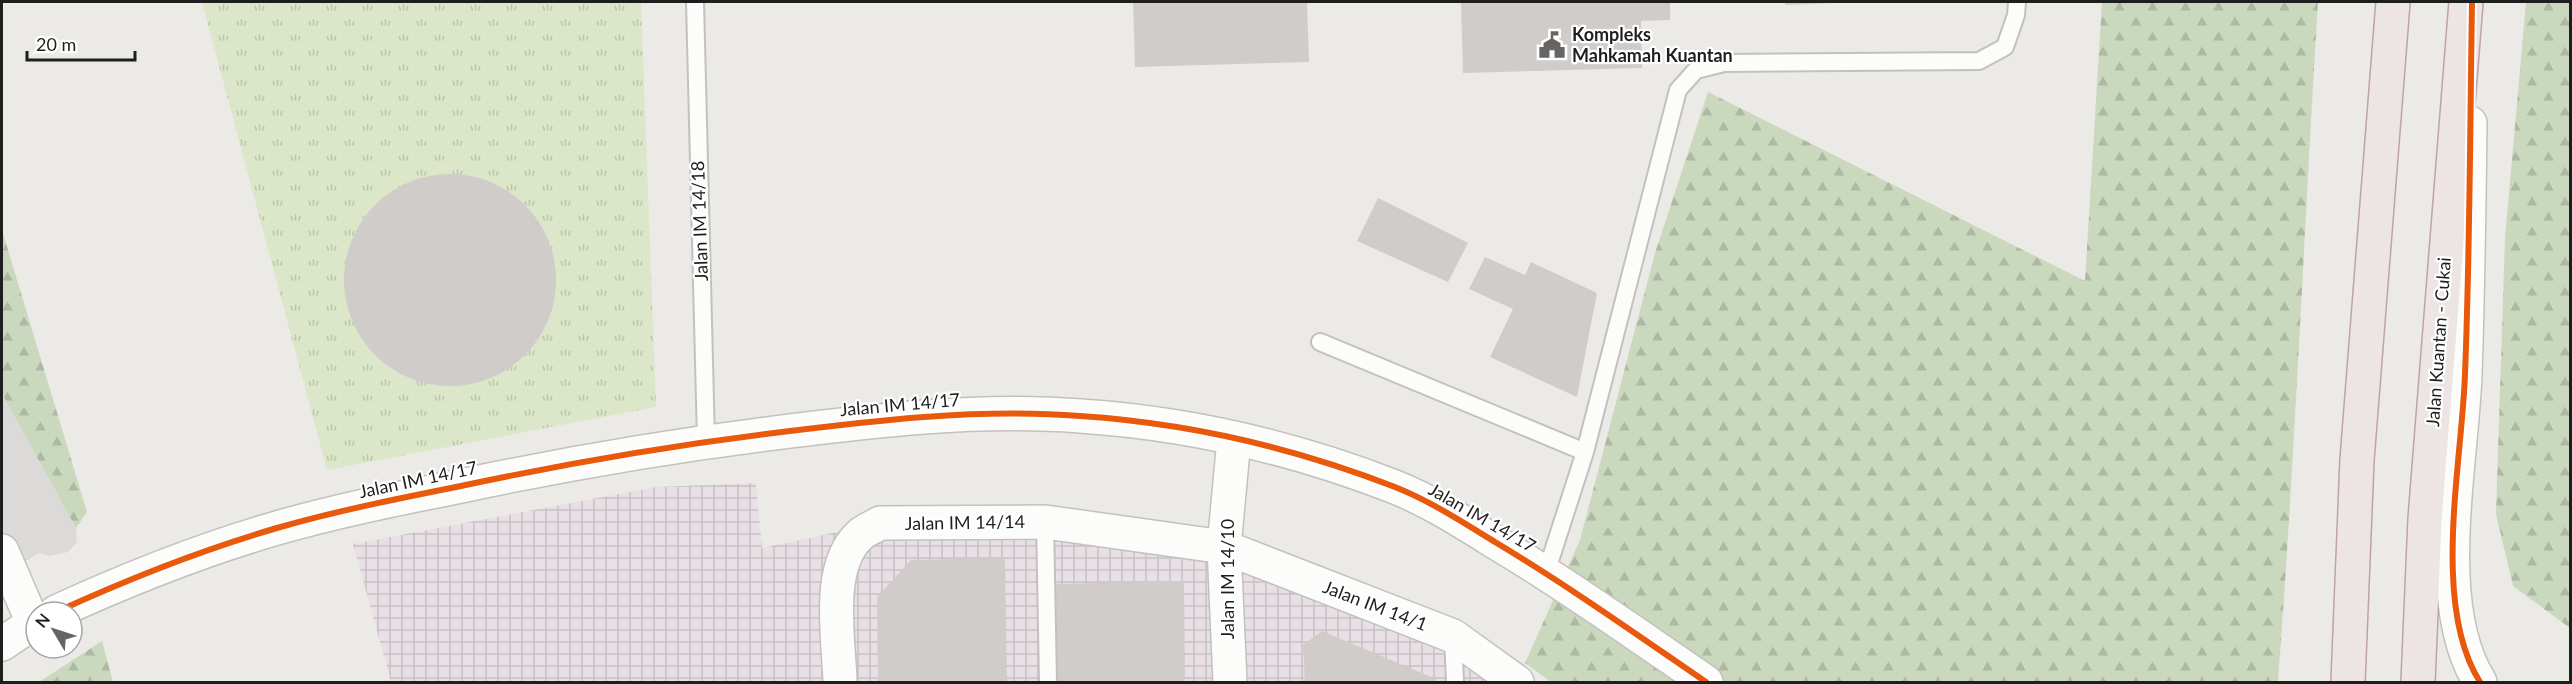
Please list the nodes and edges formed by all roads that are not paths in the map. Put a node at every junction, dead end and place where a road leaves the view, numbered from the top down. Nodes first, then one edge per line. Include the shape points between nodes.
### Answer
1 (694, 2) edge
2 (2017, 2) edge
3 (2393, 2) edge
4 (2466, 2) edge
5 (2472, 2) edge
6 (1320, 342) dead end
7 (1234, 439) junction
8 (706, 441) junction
9 (1585, 452) junction
10 (1045, 522) junction
11 (1224, 547) junction
12 (2, 551) edge
13 (1546, 573) junction
14 (31, 600) edge
15 (82, 600) edge
16 (24, 630) edge
17 (1453, 636) junction
18 (2, 644) edge
19 (840, 682) edge
20 (1048, 682) edge
21 (1230, 682) edge
22 (1455, 682) edge
23 (1517, 682) edge
24 (1706, 682) edge
25 (2348, 682) edge
26 (2418, 682) edge
27 (2480, 682) edge

1 - 8 lane, Jalan IM 14/18
2 - 9 lane via 2005,47 1979,61 1724,63 1696,70 1678,90
3 - 25 highway via 2357,460
4 - 26 highway, Jalan Kuantan - Cukai via 2425,519
5 - 27 street via 2465,375 2453,584 2466,654
6 - 9 lane
7 - 8 street, Jalan IM 14/17 via 1157,423 990,413 909,417
7 - 11 street, Jalan IM 14/10
7 - 13 street, Jalan IM 14/17 via 1399,489
8 - 15 street, Jalan IM 14/17 via 569,462 279,527 123,581
9 - 13 lane
10 - 11 street, Jalan IM 14/14
10 - 19 street, Jalan IM 14/14 via 880,523 860,535 844,556 837,587
10 - 20 lane
11 - 17 street, Jalan IM 14/1
11 - 21 street, Jalan IM 14/10
12 - 14 street
13 - 24 street, Jalan IM 14/17
16 - 18 street, Jalan IM 14/17
17 - 22 lane
17 - 23 street, Jalan IM 14/1

